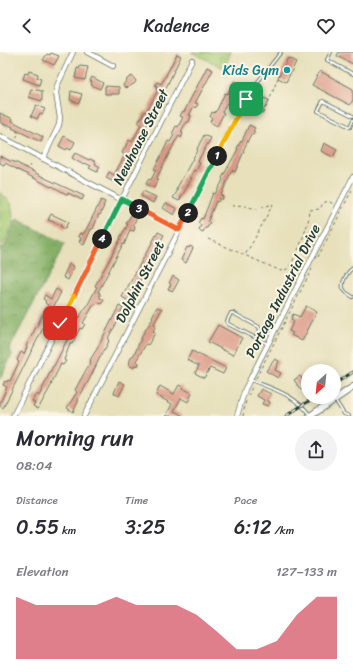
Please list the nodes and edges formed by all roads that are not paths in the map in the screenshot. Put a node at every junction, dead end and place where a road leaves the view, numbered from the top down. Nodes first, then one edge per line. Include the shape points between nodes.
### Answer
1 (73, 52) edge
2 (87, 52) edge
3 (281, 52) edge
4 (331, 52) edge
5 (192, 60) dead end
6 (113, 66) dead end
7 (353, 74) edge
8 (249, 94) joint
9 (353, 116) edge
10 (353, 120) edge
11 (0, 136) edge
12 (44, 159) junction
13 (353, 177) edge
14 (122, 199) junction
15 (179, 230) junction
16 (353, 268) edge
17 (353, 297) edge
18 (256, 338) junction
19 (268, 344) junction
20 (252, 380) junction
21 (353, 387) edge
22 (341, 395) edge
23 (328, 404) edge
24 (338, 404) edge
25 (13, 416) edge
26 (84, 416) edge
27 (237, 416) edge
28 (310, 416) edge
29 (349, 416) edge

1 - 12 street via 57,86 59,125
2 - 6 street
3 - 8 lane
4 - 7 lane via 327,60
5 - 14 street, Newhouse Street
8 - 15 street, Dolphin Street
9 - 10 lane via 323,101 318,110 350,127
11 - 12 street
12 - 14 street
13 - 19 street, Portage Industrial Drive
14 - 15 street
14 - 25 street, Newhouse Street
15 - 26 street, Dolphin Street
16 - 17 lane via 347,274 343,288
18 - 18 lane via 228,324 231,313 259,327
18 - 19 lane
19 - 20 street, Portage Industrial Drive
20 - 27 street, Portage Industrial Drive via 245,389
20 - 28 lane via 292,398 303,406
21 - 22 main road
23 - 28 main road
24 - 29 lane via 344,414

